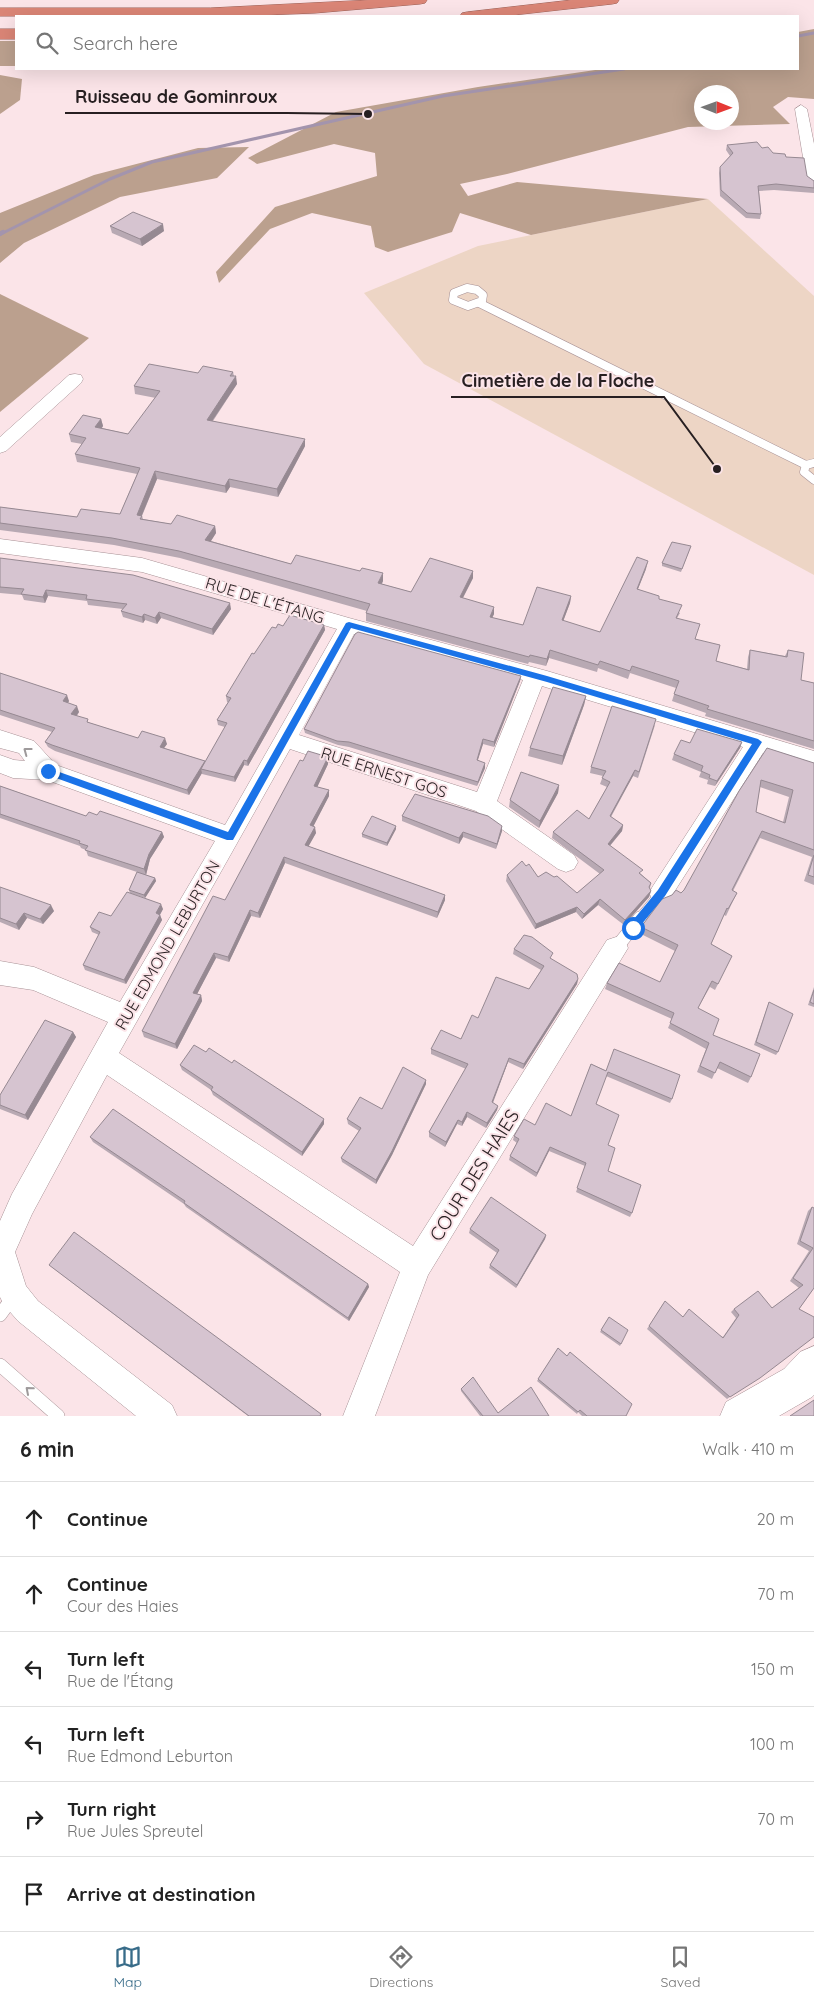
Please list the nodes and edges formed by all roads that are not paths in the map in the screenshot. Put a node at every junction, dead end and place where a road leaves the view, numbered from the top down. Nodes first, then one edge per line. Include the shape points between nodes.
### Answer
1 (297, 0) edge
2 (420, 0) edge
3 (594, 0) edge
4 (612, 0) edge
5 (0, 3) edge
6 (571, 4) junction
7 (0, 12) edge
8 (476, 15) edge
9 (0, 34) edge
10 (15, 34) edge
11 (801, 109) dead end
12 (814, 181) edge
13 (479, 303) dead end
14 (75, 379) dead end
15 (0, 447) edge
16 (810, 464) edge
17 (814, 480) edge
18 (0, 546) edge
19 (349, 625) junction
20 (536, 676) junction
21 (0, 739) edge
22 (285, 740) junction
23 (758, 742) junction
24 (814, 760) edge
25 (0, 764) edge
26 (48, 771) junction
27 (484, 804) junction
28 (230, 837) junction
29 (566, 862) dead end
30 (662, 893) joint
31 (616, 948) joint
32 (0, 957) edge
33 (0, 973) edge
34 (34, 979) junction
35 (125, 1017) junction
36 (103, 1057) junction
37 (0, 1253) edge
38 (417, 1266) junction
39 (7, 1305) edge
40 (0, 1365) edge
41 (814, 1366) edge
42 (58, 1416) edge
43 (161, 1416) edge
44 (359, 1416) edge
45 (740, 1416) edge

1 - 5 highway via 150,5
2 - 7 highway via 233,12
3 - 6 highway
4 - 6 highway
6 - 8 highway
9 - 10 highway
11 - 12 street
13 - 16 lane
14 - 15 street
16 - 17 lane via 804,472
18 - 19 street, RUE DE L'ÉTANG via 142,565
19 - 20 street, RUE DE L'ÉTANG
19 - 22 street, RUE EDMOND LEBURTON
20 - 23 street, RUE DE L'ÉTANG
20 - 27 street
26 -> 21 street via 26,747
22 - 27 street, RUE ERNEST GOS
22 - 28 street, RUE EDMOND LEBURTON
23 - 24 street, RUE DE L'ÉTANG
23 - 30 street
25 - 26 street via 13,769
26 - 28 street
27 - 29 street, RUE ERNEST GOS
28 - 35 street, RUE EDMOND LEBURTON
30 - 31 lane
31 - 38 street, COUR DES HAIES
32 - 34 street
33 - 34 street
34 - 35 street
35 - 36 street, RUE EDMOND LEBURTON
36 - 37 street, RUE EDMOND LEBURTON via 22,1204
36 - 38 street
37 - 39 street, RUE EDMOND LEBURTON
38 - 44 street, COUR DES HAIES
39 - 43 street, RUE EDMOND LEBURTON via 28,1311
42 -> 40 lane
41 - 45 street via 798,1383

